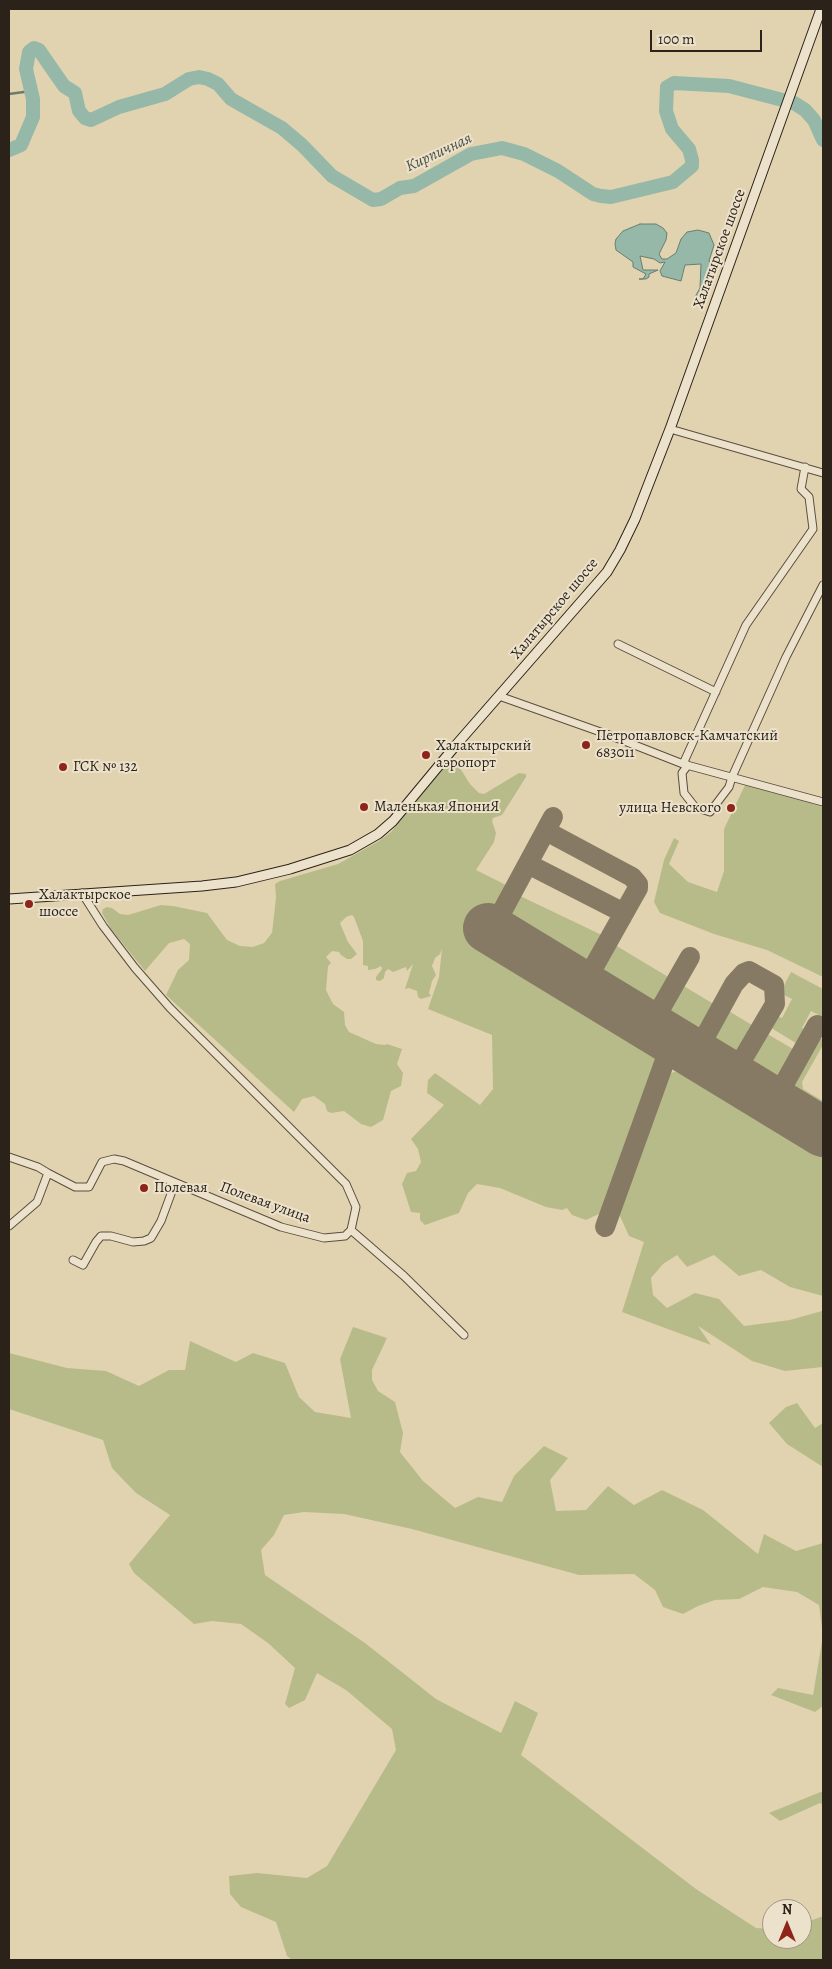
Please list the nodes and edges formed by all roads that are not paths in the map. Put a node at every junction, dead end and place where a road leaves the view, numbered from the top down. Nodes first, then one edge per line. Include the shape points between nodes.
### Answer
1 (821, 9) edge
2 (670, 429) junction
3 (805, 468) junction
4 (823, 472) edge
5 (823, 585) edge
6 (618, 644) dead end
7 (716, 692) junction
8 (498, 696) junction
9 (686, 764) junction
10 (732, 777) junction
11 (823, 802) edge
12 (82, 893) junction
13 (9, 898) edge
14 (9, 1157) edge
15 (48, 1173) junction
16 (175, 1182) junction
17 (9, 1226) edge
18 (351, 1230) junction
19 (73, 1260) dead end
20 (464, 1334) dead end

1 - 2 street, Халатырское шоссе
2 - 3 street
2 - 8 street, Халатырское шоссе via 635,519 607,572
3 - 4 street
3 - 7 street via 801,489 810,496 813,529 746,625
5 - 10 street via 786,657
6 - 7 street
7 - 9 street
8 - 9 street
8 - 12 street, Халатырское шоссе via 393,821 350,850 290,870 225,884
9 - 10 street
9 - 10 street via 682,773 684,793 695,807 710,812 729,787
10 - 11 street
12 - 13 street, Халатырское шоссе
12 - 18 street via 135,968 170,1008 346,1184 356,1207
14 - 15 street
15 - 16 street, Полевая улица via 76,1186 89,1187 102,1162 114,1159
15 - 17 street via 37,1202
16 - 18 street, Полевая улица via 282,1227 324,1238 345,1236
16 - 19 street via 151,1238 133,1242 101,1236 83,1265
18 - 20 street

